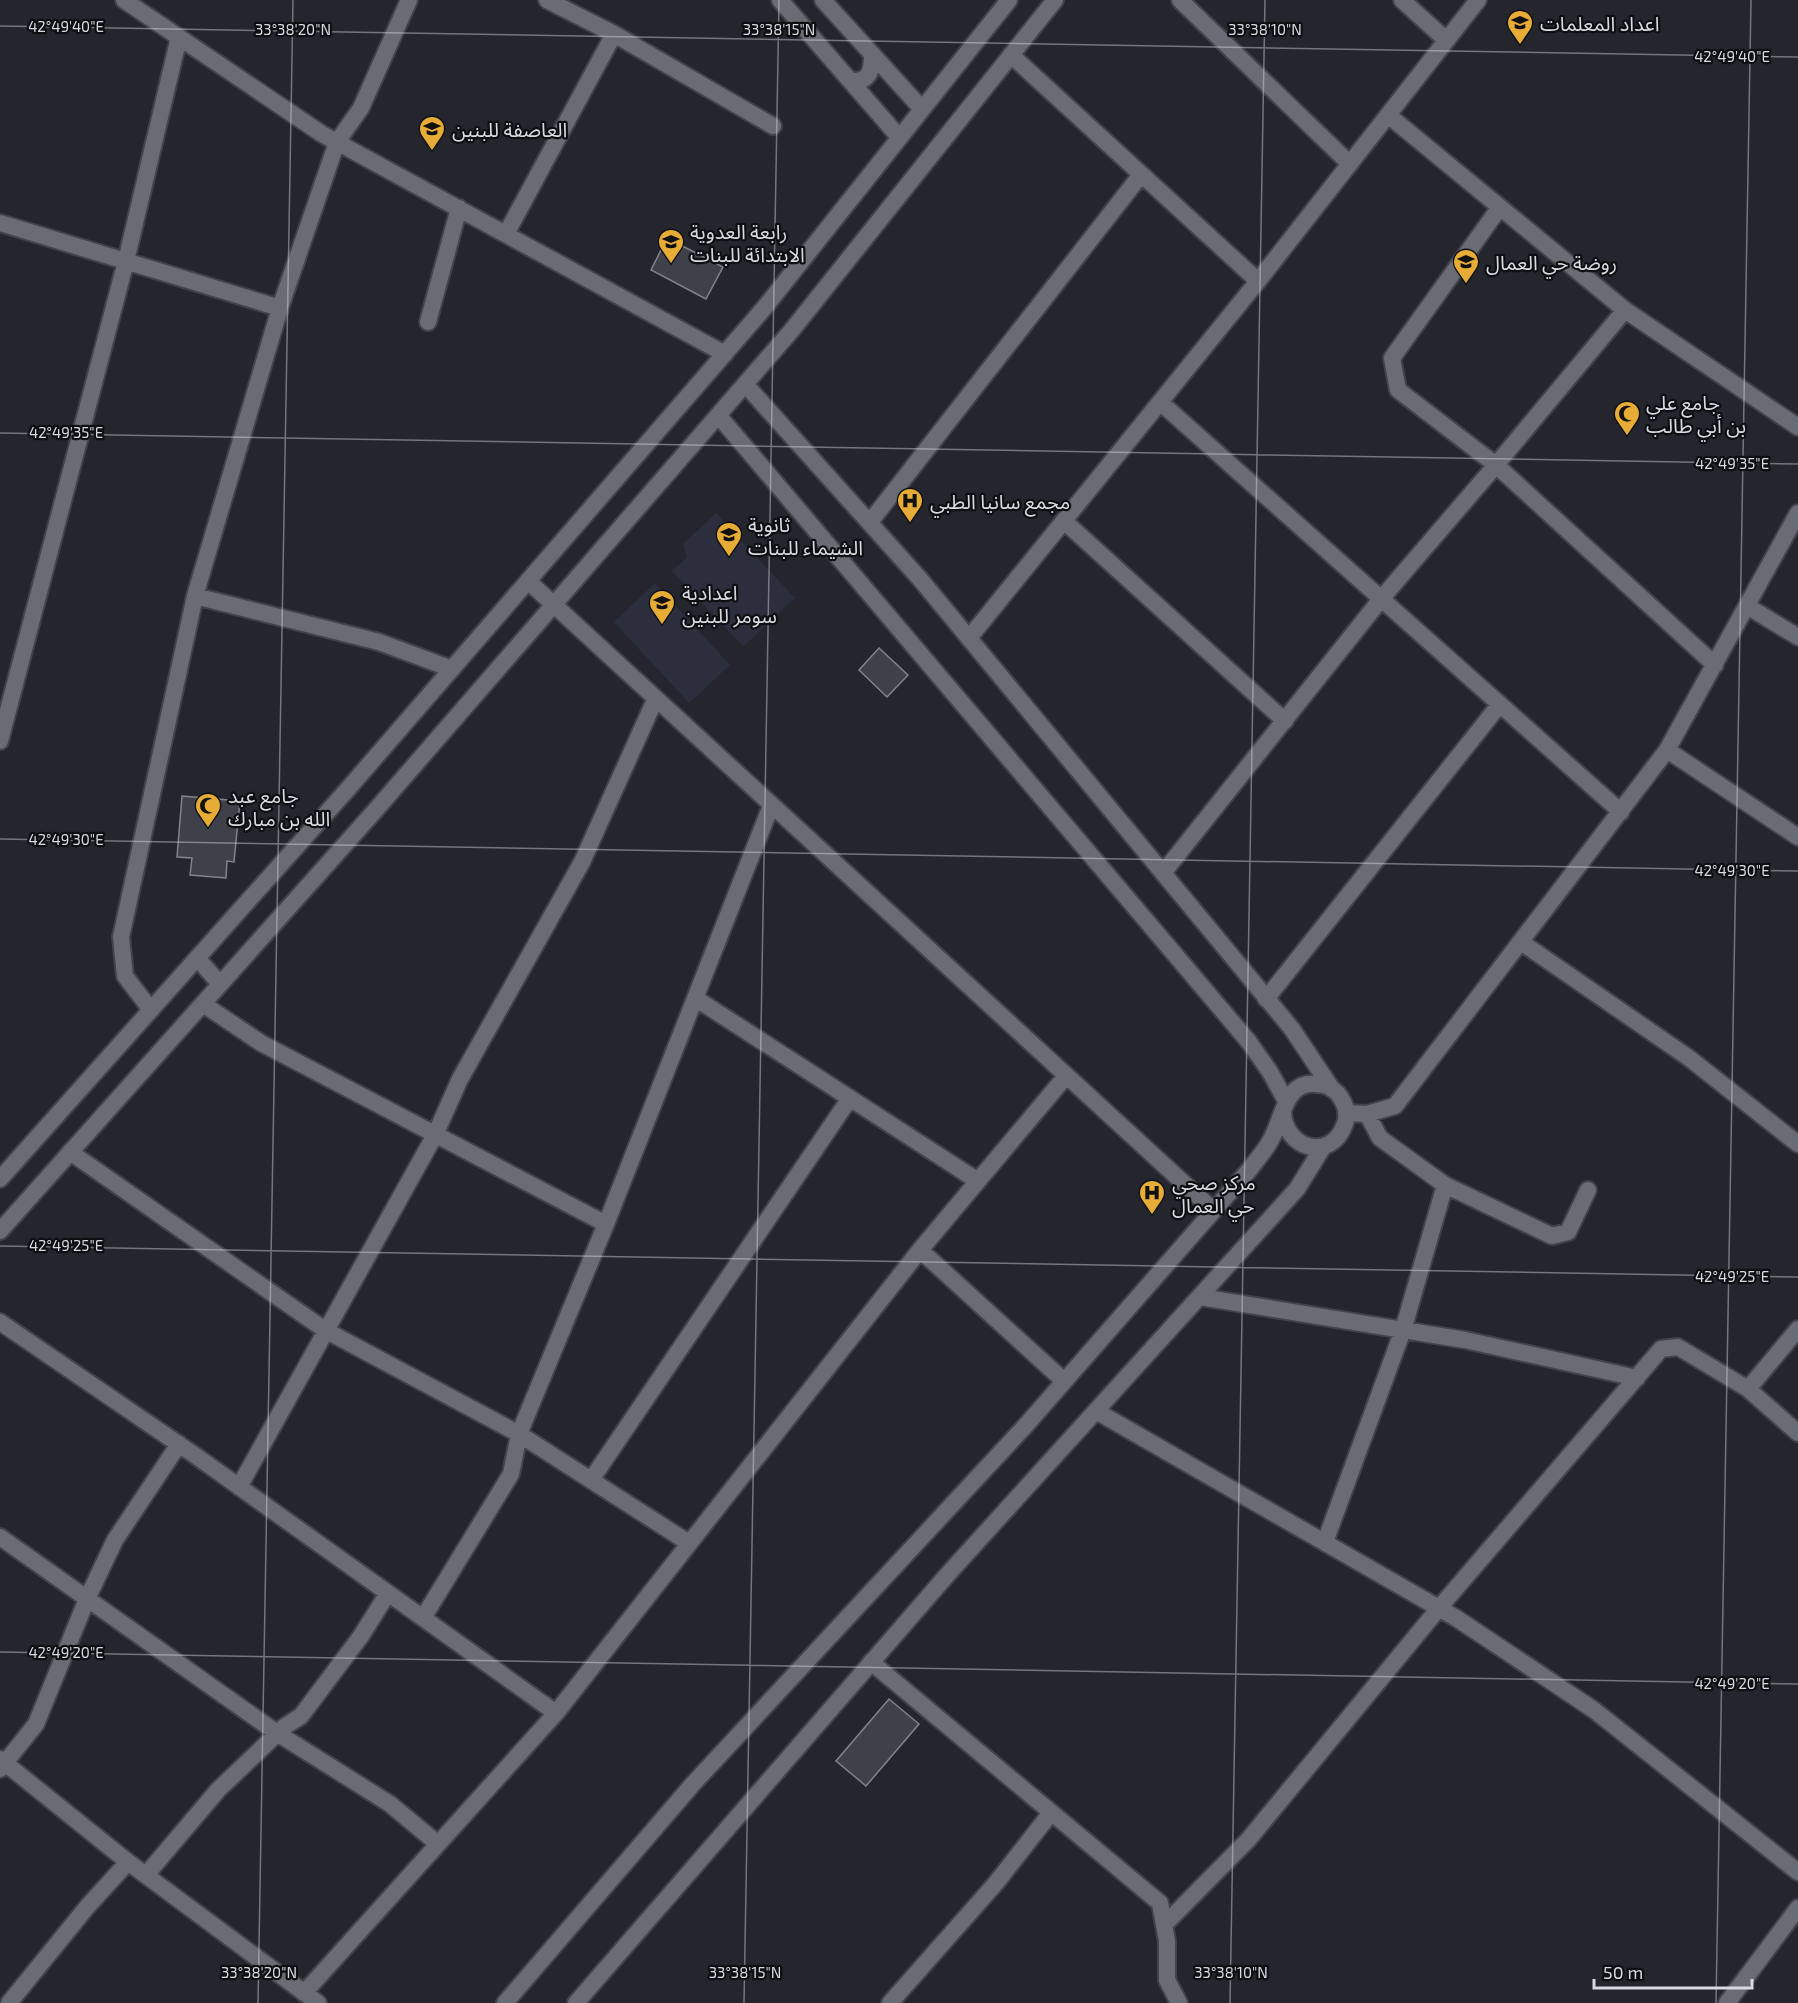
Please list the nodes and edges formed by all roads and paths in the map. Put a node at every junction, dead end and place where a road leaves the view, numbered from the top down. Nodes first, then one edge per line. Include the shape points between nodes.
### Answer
1 (124, 0) edge
2 (409, 0) edge
3 (547, 0) edge
4 (780, 0) edge
5 (824, 0) edge
6 (1009, 0) edge
7 (1054, 0) edge
8 (1180, 0) edge
9 (1402, 0) edge
10 (1478, 0) edge
11 (614, 34) junction
12 (179, 37) junction
13 (1446, 40) junction
14 (872, 54) junction
15 (1011, 55) junction
16 (851, 81) junction
17 (922, 109) junction
18 (1388, 115) junction
19 (773, 126) dead end
20 (899, 137) junction
21 (337, 142) junction
22 (1350, 164) junction
23 (1140, 176) junction
24 (1500, 207) junction
25 (459, 208) junction
26 (0, 223) edge
27 (506, 234) junction
28 (126, 261) junction
29 (1258, 281) junction
30 (280, 308) junction
31 (1625, 310) junction
32 (428, 322) dead end
33 (725, 354) junction
34 (745, 384) junction
35 (1160, 402) junction
36 (718, 415) junction
37 (1798, 427) edge
38 (1496, 465) junction
39 (1798, 513) edge
40 (1064, 521) junction
41 (870, 522) junction
42 (528, 581) junction
43 (195, 596) junction
44 (1381, 599) junction
45 (552, 606) junction
46 (1747, 606) junction
47 (1798, 637) edge
48 (969, 638) junction
49 (1715, 664) junction
50 (452, 669) junction
51 (655, 700) junction
52 (1500, 704) junction
53 (1285, 720) junction
54 (0, 741) edge
55 (1667, 750) junction
56 (771, 806) junction
57 (1621, 812) junction
58 (1798, 837) edge
59 (1163, 873) junction
60 (1521, 942) junction
61 (197, 958) junction
62 (220, 984) junction
63 (695, 998) junction
64 (1266, 999) junction
65 (202, 1004) junction
66 (151, 1010) junction
67 (1066, 1076) junction
68 (1332, 1089) junction
69 (850, 1098) junction
70 (1285, 1107) junction
71 (1346, 1113) junction
72 (1367, 1114) junction
73 (435, 1135) junction
74 (1798, 1144) edge
75 (1323, 1146) junction
76 (70, 1152) junction
77 (0, 1179) edge
78 (978, 1181) junction
79 (1445, 1185) junction
80 (1588, 1190) dead end
81 (1213, 1210) junction
82 (606, 1224) junction
83 (0, 1231) edge
84 (920, 1250) junction
85 (1200, 1297) junction
86 (0, 1322) edge
87 (1798, 1329) edge
88 (325, 1330) junction
89 (1403, 1330) junction
90 (1637, 1378) junction
91 (1064, 1381) junction
92 (1748, 1389) junction
93 (1096, 1411) junction
94 (1798, 1433) edge
95 (519, 1434) junction
96 (179, 1444) junction
97 (591, 1480) junction
98 (239, 1487) junction
99 (0, 1537) edge
100 (1324, 1542) junction
101 (689, 1543) junction
102 (387, 1593) junction
103 (87, 1599) junction
104 (1439, 1608) junction
105 (423, 1618) junction
106 (871, 1662) junction
107 (555, 1713) junction
108 (277, 1733) junction
109 (2, 1763) edge
110 (1050, 1814) junction
111 (438, 1844) junction
112 (128, 1862) junction
113 (1798, 1872) edge
114 (146, 1875) junction
115 (1798, 1908) edge
116 (1164, 1925) junction
117 (304, 1993) junction
118 (9, 2003) edge
119 (318, 2003) edge
120 (506, 2003) edge
121 (576, 2003) edge
122 (890, 2003) edge
123 (1179, 2003) edge
124 (1727, 2003) edge

1 - 12 street
2 - 21 street via 361,108
3 - 11 street
4 - 16 street
5 - 14 street
6 - 17 street
7 - 15 street
8 - 22 street
9 - 13 street
10 - 13 street
11 - 19 street
11 - 27 street
12 - 21 street
12 - 28 street
13 - 18 street
14 - 16 street via 868,77
14 - 17 street
15 - 23 street
15 - 34 street
16 - 20 street
17 - 20 street
18 - 22 street
18 - 24 street
20 - 33 street
21 - 25 street
21 - 30 street
22 - 29 street
23 - 29 street
23 - 41 street
24 - 31 street
24 - 38 street via 1392,358 1398,390
25 - 27 street
25 - 32 street
26 - 28 street
27 - 33 street
28 - 30 street
28 - 54 street
29 - 35 street
30 - 43 street
31 - 37 street
31 - 38 street
33 - 42 street
34 - 36 street
34 - 41 street
35 - 40 street
35 - 44 street
36 - 45 street
36 - 70 street via 1249,1042 1270,1072
38 - 44 street
38 - 49 street
39 - 46 street
40 - 48 street
40 - 53 street
41 - 48 street
42 - 45 street
42 - 50 street
43 - 50 street via 379,642
43 - 66 street via 121,937 125,976
44 - 52 street
44 - 53 street
45 - 51 street
45 - 62 street
46 - 47 street
46 - 49 street
48 - 59 street
49 - 55 street
50 - 61 street
51 - 56 street
51 - 73 street via 582,862 460,1079
52 - 57 street
52 - 64 street
53 - 59 street
55 - 57 street
55 - 58 street
56 - 63 street
56 - 67 street
57 - 60 street
59 - 64 street
60 - 72 street via 1395,1107
60 - 74 street via 1689,1058
61 - 62 street
61 - 66 street
62 - 65 street
63 - 69 street
63 - 82 street
64 - 68 street via 1292,1029
65 - 73 street via 261,1043
65 - 76 street
66 - 77 street
67 - 78 street
67 - 81 street
68 - 70 street via 1312,1083 1292,1092
68 - 71 street
69 - 78 street
69 - 97 street
70 - 75 street via 1284,1122 1294,1140 1302,1145
70 - 81 street via 1270,1143
71 - 72 street
71 - 75 street via 1346,1124 1340,1134
72 - 79 street via 1380,1138
73 - 82 street
73 - 88 street
75 - 85 street via 1297,1189
76 - 83 street
76 - 88 street
78 - 84 street
79 - 80 street via 1552,1236 1568,1232
79 - 89 street
81 - 91 street
82 - 95 street
84 - 91 street
84 - 101 street
85 - 89 street
85 - 93 street
86 - 96 street
87 - 92 street
88 - 95 street
88 - 98 street
89 - 90 street
89 - 100 street
90 - 92 street via 1661,1348 1678,1347
90 - 104 street
91 - 120 street via 692,1785
92 - 94 street
93 - 100 street
93 - 106 street
95 - 97 street
95 - 105 street via 511,1474
96 - 98 street
96 - 103 street via 115,1540
97 - 101 street
98 - 102 street
99 - 103 street
100 - 104 street
101 - 107 street
102 - 105 street
102 - 108 street via 361,1636 301,1716
103 - 108 street
103 - 109 street via 36,1724
104 - 113 street via 1594,1710
104 - 116 street via 1248,1840
105 - 107 street
106 - 110 street
106 - 121 street
107 - 111 street
108 - 111 street via 390,1804
108 - 114 street via 218,1790
109 - 112 street
110 - 116 street via 1160,1903
110 - 122 street
111 - 117 street
112 - 114 street
112 - 118 street
114 - 117 street
115 - 124 street
116 - 123 street via 1167,1980
117 - 119 street

